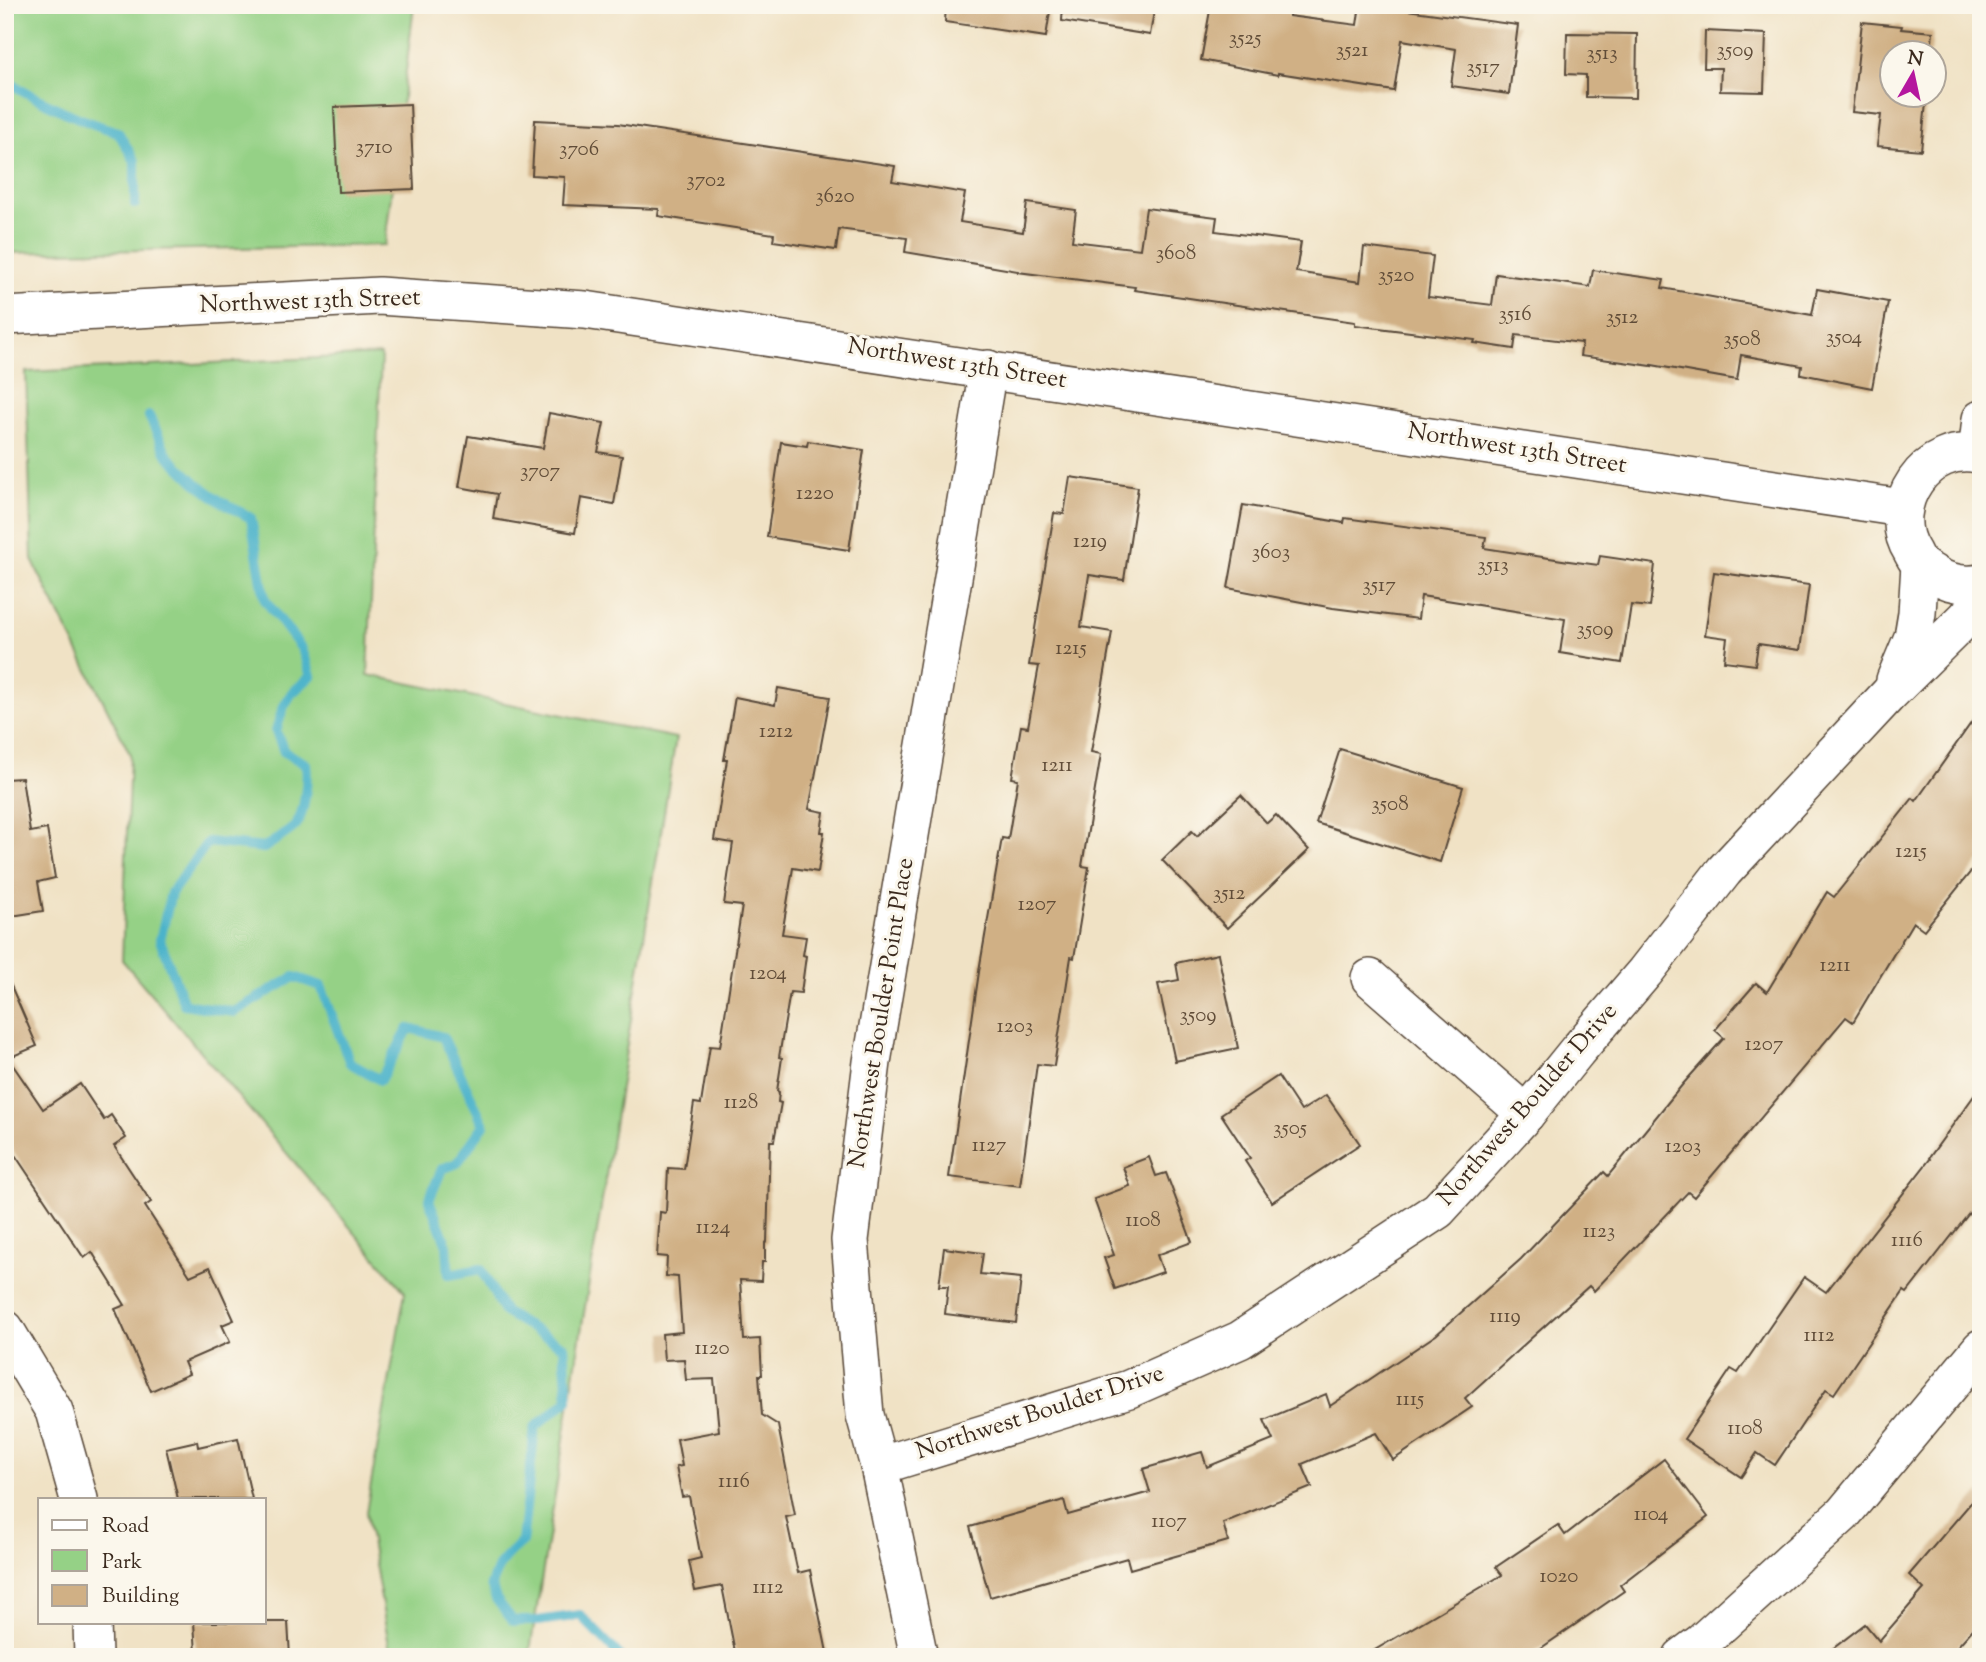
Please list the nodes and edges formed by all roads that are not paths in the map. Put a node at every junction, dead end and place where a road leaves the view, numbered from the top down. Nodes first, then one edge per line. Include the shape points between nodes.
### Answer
1 (5, 316) edge
2 (988, 369) junction
3 (1980, 443) edge
4 (1902, 508) junction
5 (1920, 565) junction
6 (1981, 583) edge
7 (1981, 601) edge
8 (1888, 694) junction
9 (1370, 978) dead end
10 (1526, 1114) junction
11 (5, 1329) edge
12 (1981, 1348) edge
13 (879, 1465) junction
14 (79, 1498) edge
15 (92, 1624) edge
16 (93, 1657) edge
17 (919, 1657) edge
18 (1682, 1657) edge

1 - 2 street, Northwest 13th Street via 406,297 585,310
2 - 4 street, Northwest 13th Street
2 - 13 street, Northwest Boulder Point Place via 874,1049 850,1240 865,1415
3 - 4 street via 1934,462 1913,482
4 - 5 street via 1905,542
5 - 6 street via 1946,582
5 - 8 street, Northwest Boulder Drive via 1913,637
7 - 8 street, Northwest Boulder Drive
8 - 10 street, Northwest Boulder Drive via 1724,871
9 - 10 street
10 - 13 street, Northwest Boulder Drive via 1438,1210 1240,1340 1129,1389
11 - 14 street via 54,1411
12 - 18 street via 1843,1514
13 - 17 street, Northwest Boulder Point Place
15 - 16 street

